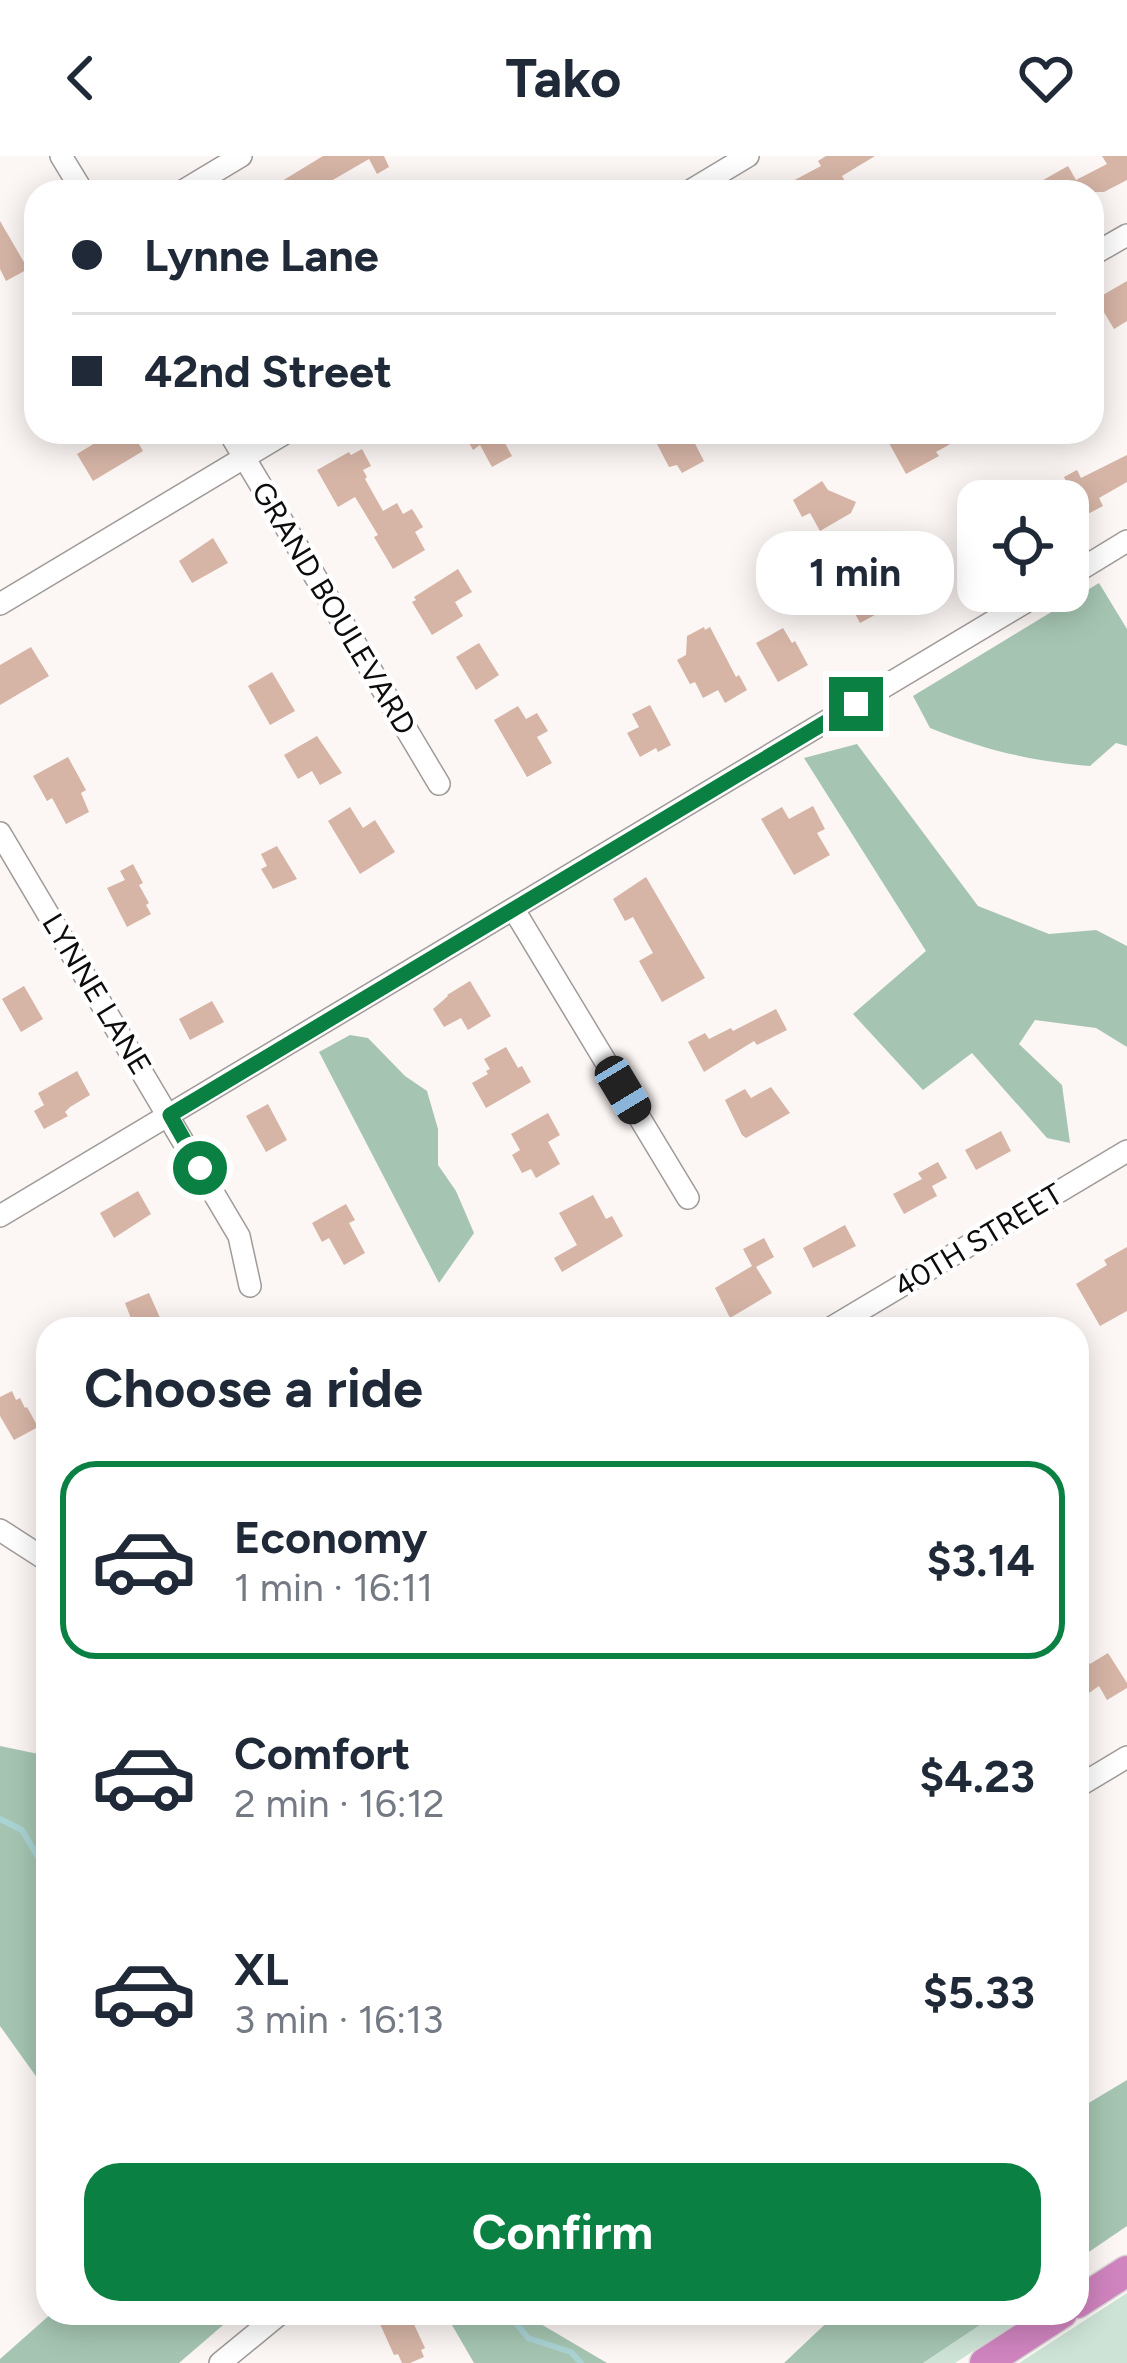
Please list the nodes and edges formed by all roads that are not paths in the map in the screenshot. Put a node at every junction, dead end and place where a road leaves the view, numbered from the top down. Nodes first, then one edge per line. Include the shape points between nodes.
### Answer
1 (241, 156) edge
2 (748, 156) edge
3 (201, 180) edge
4 (708, 180) edge
5 (236, 444) edge
6 (266, 444) edge
7 (244, 457) junction
8 (1127, 541) edge
9 (1089, 564) edge
10 (0, 604) edge
11 (1009, 612) edge
12 (439, 784) dead end
13 (0, 833) edge
14 (514, 910) junction
15 (170, 1115) junction
16 (1127, 1151) edge
17 (688, 1198) dead end
18 (0, 1216) edge
19 (250, 1286) dead end
20 (850, 1317) edge
21 (0, 1530) edge
22 (36, 1553) edge
23 (1127, 1757) edge
24 (1089, 1780) edge
25 (1127, 2271) edge
26 (1089, 2295) edge
27 (266, 2325) edge
28 (1044, 2325) edge
29 (220, 2363) edge
30 (985, 2363) edge

1 - 3 street
2 - 4 street
5 - 7 street, GRAND BOULEVARD
6 - 7 street
7 - 10 street
7 - 12 street, GRAND BOULEVARD
8 - 9 street
11 - 14 street
13 - 15 street, LYNNE LANE
14 - 15 street
14 - 17 street
15 - 18 street
15 - 19 street, LYNNE LANE via 239,1236
16 - 20 street, 40TH STREET
21 - 22 street
23 - 24 street
25 - 26 highway
27 - 29 street
28 - 30 highway

